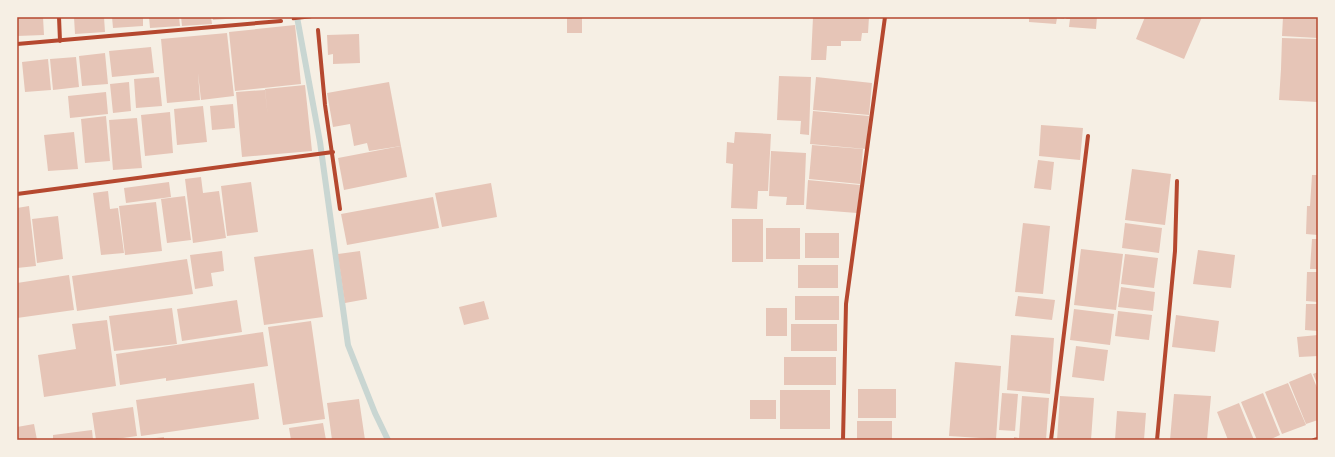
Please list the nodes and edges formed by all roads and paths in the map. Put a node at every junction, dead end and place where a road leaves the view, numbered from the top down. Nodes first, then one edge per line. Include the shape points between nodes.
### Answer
1 (59, 17) edge
2 (311, 17) edge
3 (885, 17) edge
4 (281, 21) joint
5 (318, 30) dead end
6 (60, 41) junction
7 (17, 44) edge
8 (1088, 136) dead end
9 (333, 152) junction
10 (1178, 181) dead end
11 (17, 194) edge
12 (340, 209) dead end
13 (1318, 438) edge
14 (843, 440) edge
15 (1051, 440) edge
16 (1157, 440) edge
17 (1314, 440) edge

1 - 6 street
2 - 4 path
3 - 14 street via 846,304
4 - 6 street
5 - 9 street via 325,105
6 - 7 street
8 - 15 street
9 - 11 street
9 - 12 street
10 - 16 street via 1175,251
13 - 17 street

